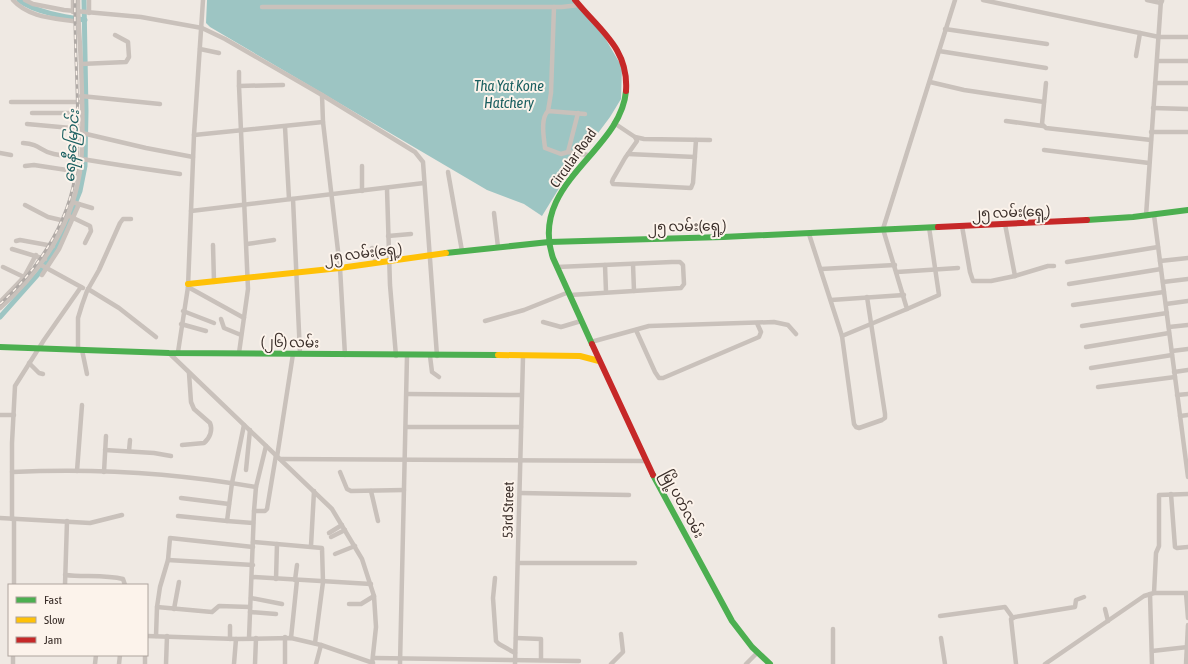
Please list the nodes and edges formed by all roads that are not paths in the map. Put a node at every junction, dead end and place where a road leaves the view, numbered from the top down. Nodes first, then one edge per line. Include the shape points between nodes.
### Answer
1 (13, 0) edge
2 (25, 0) edge
3 (73, 0) edge
4 (78, 0) edge
5 (89, 0) edge
6 (203, 0) edge
7 (954, 0) edge
8 (983, 0) edge
9 (1148, 0) edge
10 (1162, 1) edge
11 (577, 2) edge
12 (262, 7) dead end
13 (554, 7) junction
14 (88, 13) junction
15 (77, 15) junction
16 (202, 28) junction
17 (945, 29) junction
18 (1140, 33) junction
19 (115, 35) dead end
20 (1159, 37) junction
21 (1188, 37) edge
22 (1048, 44) dead end
23 (200, 49) junction
24 (939, 51) junction
25 (219, 53) dead end
26 (1136, 56) dead end
27 (1157, 61) junction
28 (1188, 61) edge
29 (81, 64) junction
30 (1046, 68) dead end
31 (239, 72) dead end
32 (930, 82) junction
33 (1046, 83) dead end
34 (1155, 83) junction
35 (1188, 83) edge
36 (283, 85) dead end
37 (239, 86) junction
38 (322, 95) junction
39 (81, 96) junction
40 (10, 102) dead end
41 (81, 102) junction
42 (1044, 102) junction
43 (160, 104) dead end
44 (1153, 108) junction
45 (1188, 109) edge
46 (548, 111) junction
47 (32, 113) dead end
48 (81, 113) junction
49 (578, 113) junction
50 (585, 114) dead end
51 (1006, 121) dead end
52 (323, 122) junction
53 (614, 123) junction
54 (26, 124) dead end
55 (1043, 126) junction
56 (285, 127) junction
57 (82, 131) junction
58 (240, 131) junction
59 (1151, 132) junction
60 (1188, 132) edge
61 (194, 135) junction
62 (635, 137) junction
63 (696, 140) junction
64 (710, 140) dead end
65 (1151, 140) junction
66 (23, 143) dead end
67 (1044, 150) dead end
68 (568, 152) junction
69 (0, 153) edge
70 (628, 154) junction
71 (11, 155) dead end
72 (588, 155) junction
73 (193, 157) junction
74 (695, 157) junction
75 (81, 160) junction
76 (1149, 163) junction
77 (25, 166) dead end
78 (362, 166) dead end
79 (80, 172) junction
80 (448, 172) dead end
81 (180, 174) dead end
82 (424, 183) junction
83 (387, 188) junction
84 (362, 191) junction
85 (332, 194) junction
86 (291, 199) junction
87 (72, 202) junction
88 (79, 204) junction
89 (245, 204) junction
90 (25, 205) dead end
91 (92, 208) dead end
92 (1188, 210) edge
93 (191, 211) junction
94 (494, 213) dead end
95 (67, 215) junction
96 (1154, 215) junction
97 (1146, 216) junction
98 (74, 218) junction
99 (131, 219) dead end
100 (65, 221) junction
101 (1005, 224) junction
102 (962, 226) junction
103 (929, 227) junction
104 (883, 229) junction
105 (411, 234) dead end
106 (809, 234) junction
107 (388, 236) junction
108 (16, 240) dead end
109 (274, 240) dead end
110 (549, 242) junction
111 (85, 243) dead end
112 (246, 244) junction
113 (213, 245) dead end
114 (53, 246) junction
115 (498, 247) junction
116 (1158, 247) junction
117 (372, 248) dead end
118 (12, 250) dead end
119 (462, 251) junction
120 (36, 256) junction
121 (430, 257) junction
122 (1188, 258) edge
123 (45, 259) junction
124 (389, 261) junction
125 (1160, 261) junction
126 (1067, 262) dead end
127 (375, 263) junction
128 (633, 264) junction
129 (605, 265) junction
130 (895, 265) junction
131 (1054, 266) dead end
132 (2, 267) dead end
133 (44, 267) junction
134 (557, 267) junction
135 (340, 268) junction
136 (958, 268) dead end
137 (820, 269) junction
138 (935, 269) junction
139 (1161, 269) junction
140 (897, 272) junction
141 (296, 273) junction
142 (42, 275) dead end
143 (1015, 276) junction
144 (24, 277) junction
145 (248, 278) junction
146 (29, 280) junction
147 (1188, 280) edge
148 (214, 282) junction
149 (1163, 282) junction
150 (1069, 284) dead end
151 (188, 285) junction
152 (80, 287) junction
153 (87, 290) junction
154 (634, 291) junction
155 (606, 292) junction
156 (1164, 292) junction
157 (569, 293) junction
158 (904, 295) junction
159 (867, 297) junction
160 (830, 300) junction
161 (1188, 301) edge
162 (0, 302) edge
163 (1166, 304) junction
164 (1073, 305) dead end
165 (0, 308) edge
166 (907, 309) junction
167 (183, 311) junction
168 (1167, 313) junction
169 (244, 318) junction
170 (221, 319) dead end
171 (485, 321) dead end
172 (581, 321) junction
173 (543, 322) dead end
174 (214, 323) dead end
175 (757, 323) junction
176 (181, 324) junction
177 (872, 324) junction
178 (1188, 325) edge
179 (1082, 326) dead end
180 (1169, 327) junction
181 (636, 330) junction
182 (206, 331) dead end
183 (1169, 333) junction
184 (796, 334) dead end
185 (241, 335) junction
186 (842, 336) junction
187 (156, 337) dead end
188 (592, 343) junction
189 (0, 347) edge
190 (1086, 347) dead end
191 (39, 349) junction
192 (1188, 349) edge
193 (80, 350) junction
194 (178, 352) junction
195 (168, 353) junction
196 (1172, 353) junction
197 (238, 354) junction
198 (297, 354) junction
199 (345, 355) junction
200 (396, 356) junction
201 (407, 356) junction
202 (434, 356) junction
203 (580, 356) junction
204 (523, 357) junction
205 (599, 361) junction
206 (29, 364) junction
207 (1091, 368) dead end
208 (1188, 370) edge
209 (189, 373) junction
210 (43, 374) dead end
211 (87, 374) dead end
212 (1174, 374) junction
213 (439, 377) dead end
214 (1098, 387) dead end
215 (407, 394) junction
216 (1188, 394) edge
217 (521, 395) junction
218 (1177, 395) junction
219 (82, 405) dead end
220 (0, 415) edge
221 (14, 415) junction
222 (1188, 415) edge
223 (1180, 416) junction
224 (244, 425) junction
225 (406, 427) junction
226 (521, 427) junction
227 (250, 430) junction
228 (106, 436) dead end
229 (1185, 436) edge
230 (130, 440) dead end
231 (182, 445) dead end
232 (266, 446) junction
233 (105, 450) junction
234 (129, 451) junction
235 (171, 456) dead end
236 (278, 457) junction
237 (520, 460) junction
238 (405, 461) junction
239 (646, 461) junction
240 (246, 470) dead end
241 (76, 471) junction
242 (12, 472) junction
243 (104, 472) junction
244 (340, 472) dead end
245 (1188, 477) edge
246 (232, 483) junction
247 (256, 487) junction
248 (404, 490) junction
249 (314, 491) junction
250 (371, 491) junction
251 (520, 493) junction
252 (1170, 494) junction
253 (1188, 494) edge
254 (629, 495) dead end
255 (181, 498) dead end
256 (229, 504) junction
257 (254, 511) junction
258 (122, 516) dead end
259 (178, 516) dead end
260 (0, 518) edge
261 (13, 519) junction
262 (67, 521) junction
263 (227, 521) junction
264 (378, 521) dead end
265 (253, 523) junction
266 (344, 527) junction
267 (330, 535) dead end
268 (253, 544) junction
269 (277, 544) junction
270 (311, 546) junction
271 (355, 546) junction
272 (1188, 547) edge
273 (335, 554) dead end
274 (168, 560) junction
275 (518, 563) junction
276 (635, 563) dead end
277 (253, 565) junction
278 (297, 565) dead end
279 (65, 575) junction
280 (252, 577) junction
281 (495, 578) dead end
282 (276, 579) junction
283 (296, 580) junction
284 (179, 582) dead end
285 (323, 582) junction
286 (14, 584) edge
287 (65, 584) edge
288 (125, 584) edge
289 (371, 584) junction
290 (1187, 593) edge
291 (1152, 594) junction
292 (374, 596) junction
293 (1084, 597) dead end
294 (251, 598) junction
295 (282, 604) dead end
296 (349, 604) dead end
297 (157, 607) junction
298 (1105, 608) dead end
299 (174, 609) junction
300 (250, 610) junction
301 (276, 614) dead end
302 (940, 616) dead end
303 (1013, 618) junction
304 (1188, 618) edge
305 (1108, 621) junction
306 (1188, 625) edge
307 (230, 626) dead end
308 (833, 629) dead end
309 (621, 634) dead end
310 (148, 636) edge
311 (156, 636) junction
312 (167, 636) junction
313 (286, 637) junction
314 (249, 638) junction
315 (256, 638) junction
316 (291, 638) junction
317 (516, 638) junction
318 (941, 638) dead end
319 (230, 639) junction
320 (236, 639) junction
321 (315, 643) junction
322 (321, 644) junction
323 (1188, 647) edge
324 (1152, 650) junction
325 (758, 652) junction
326 (515, 653) junction
327 (374, 658) junction
328 (400, 658) junction
329 (541, 660) junction
330 (579, 661) dead end
331 (515, 662) edge
332 (748, 663) edge
333 (166, 664) edge
334 (234, 664) edge
335 (255, 664) edge
336 (285, 664) edge
337 (316, 664) edge
338 (373, 664) edge
339 (400, 664) edge
340 (611, 664) edge
341 (770, 664) edge
342 (833, 664) edge
343 (945, 664) edge
344 (1016, 664) edge
345 (1045, 664) edge
346 (1152, 664) edge
347 (1186, 664) edge

1 - 15 street via 32,14
2 - 15 street
3 - 15 street
4 - 15 street
5 - 14 street
6 - 16 street
7 - 17 street
8 - 18 street
9 - 10 street
10 - 20 street
11 - 13 street
11 - 53 street, Circular Road via 611,40 626,67 628,95
12 - 13 street
13 - 46 street
14 - 15 street
14 - 16 street
15 - 29 street
16 - 23 street
16 - 38 street
17 - 22 street
17 - 24 street
18 - 20 street
18 - 26 street
19 - 29 street via 128,42 129,59 126,62
20 - 21 street
20 - 27 street
23 - 25 street
23 - 61 street
24 - 30 street
24 - 32 street
27 - 28 street
27 - 34 street
29 - 39 street
31 - 37 street
32 - 42 street via 964,90
32 - 104 street
33 - 42 street
34 - 35 street
34 - 44 street
36 - 37 street
37 - 58 street
38 - 52 street
38 - 82 street via 415,152 422,160
39 - 41 street
39 - 43 street
40 - 41 street
41 - 48 street
42 - 55 street
44 - 45 street
44 - 59 street
46 - 49 street
46 - 68 street via 545,115 543,135 545,148 561,154
47 - 48 street
48 - 57 street
49 - 50 street
49 - 68 street
51 - 55 street
52 - 56 street
52 - 85 street
53 - 62 street
53 - 72 street, Circular Road
54 - 57 street
55 - 65 street
56 - 58 street
56 - 86 street
57 - 73 street
57 - 75 street
58 - 61 street
58 - 89 street
59 - 60 street
59 - 65 street
61 - 73 street
62 - 63 street
62 - 70 street via 637,141
63 - 64 street
63 - 74 street
65 - 76 street
66 - 75 street via 35,144 47,153
67 - 76 street
68 - 72 street
69 - 71 street
70 - 74 street
70 - 74 street via 613,179 614,184 691,188
72 - 110 street, Circular Road via 554,205 549,223
73 - 93 street
75 - 79 street
75 - 81 street
76 - 97 street
77 - 79 street
78 - 84 street
79 - 87 street
80 - 119 street
82 - 83 street
82 - 121 street
83 - 84 street
83 - 107 street
84 - 85 street
85 - 86 street
85 - 135 street
86 - 89 street
86 - 141 street
87 - 88 street
87 - 95 street
88 - 91 street
88 - 98 street
89 - 93 street
89 - 112 street
90 - 100 street via 48,217
92 - 96 street, ၂၅ လမ်း(ရှေ့)
93 - 151 street
94 - 115 street
95 - 98 street
95 - 100 street
96 - 97 street, ၂၅ လမ်း(ရှေ့)
96 - 116 street
97 - 101 street, ၂၅ လမ်း(ရှေ့)
98 - 111 street via 88,225 90,231
98 - 133 street via 63,243
99 - 153 street via 120,223 102,265
100 - 114 street
101 - 102 street, ၂၅ လမ်း(ရှေ့)
101 - 143 street
102 - 103 street, ၂၅ လမ်း(ရှေ့)
102 - 143 street via 973,281 991,281
103 - 104 street, ၂၅ လမ်း(ရှေ့)
103 - 138 street
104 - 106 street, ၂၅ လမ်း(ရှေ့)
104 - 130 street
105 - 107 street
106 - 110 street, ၂၅ လမ်း(ရှေ့)
106 - 137 street
107 - 124 street
108 - 114 street
109 - 112 street
110 - 115 street, ၂၅ လမ်း(ရှေ့)
110 - 134 street, Circular Road
112 - 145 street
113 - 148 street
114 - 123 street
115 - 119 street, ၂၅ လမ်း(ရှေ့)
116 - 125 street
116 - 126 street
117 - 127 street
118 - 120 street
119 - 121 street, ၂၅ လမ်း(ရှေ့)
120 - 123 street
120 - 144 street
121 - 124 street, ၂၅ လမ်း(ရှေ့)
121 - 202 street
122 - 125 street
123 - 133 street
124 - 127 street, ၂၅ လမ်း(ရှေ့)
124 - 200 street
125 - 139 street
127 - 135 street, ၂၅ လမ်း(ရှေ့)
128 - 129 street
128 - 154 street
128 - 154 street via 680,262 684,270 684,284 681,288
129 - 134 street
129 - 155 street
130 - 137 street
130 - 140 street
131 - 143 street
132 - 144 street
133 - 142 street
133 - 146 street
133 - 152 street
134 - 157 street, Circular Road
135 - 141 street, ၂၅ လမ်း(ရှေ့)
135 - 199 street
136 - 138 street
137 - 160 street
138 - 140 street
138 - 166 street via 938,297
139 - 149 street
139 - 150 street
140 - 158 street
141 - 145 street, ၂၅ လမ်း(ရှေ့)
141 - 198 street
144 - 146 street
144 - 162 street
145 - 148 street, ၂၅ လမ်း(ရှေ့)
145 - 169 street
146 - 165 street
147 - 149 street
148 - 151 street, ၂၅ လမ်း(ရှေ့)
149 - 156 street
151 - 167 street
151 - 169 street
152 - 153 street
152 - 191 street
153 - 187 street via 119,308
153 - 193 street via 78,318
154 - 155 street
155 - 157 street
156 - 163 street
156 - 164 street
157 - 171 street
157 - 172 street, Circular Road
158 - 159 street
158 - 166 street
159 - 160 street
159 - 177 street
160 - 186 street
161 - 163 street
163 - 168 street
166 - 177 street
167 - 174 street
167 - 176 street
168 - 179 street
168 - 180 street
169 - 185 street
170 - 185 street via 224,328
172 - 173 street via 561,327
172 - 188 street, Circular Road
175 - 181 street via 658,326
175 - 181 street via 761,332 759,337 663,378 659,378 655,372
175 - 184 street via 788,324
176 - 182 street
176 - 194 street
177 - 186 street
177 - 186 street via 885,418 859,428 854,424
178 - 180 street
180 - 183 street
181 - 188 street
183 - 190 street
183 - 196 street
185 - 197 street
188 - 203 street via 587,352
188 - 205 street, မြို့ပတ်လမ်း
189 - 191 street, (၂၆) လမ်း
191 - 193 street, (၂၆) လမ်း
191 - 206 street
192 - 196 street
193 - 195 street, (၂၆) လမ်း
193 - 211 street
194 - 195 street, (၂၆) လမ်း
194 - 197 street, (၂၆) လမ်း
195 - 209 street
196 - 207 street
196 - 212 street
197 - 198 street, (၂၆) လမ်း
198 - 199 street, (၂၆) လမ်း
198 - 236 street
199 - 200 street, (၂၆) လမ်း
200 - 201 street, (၂၆) လမ်း
201 - 202 street, (၂၆) လမ်း
201 - 215 street
202 - 204 street, (၂၆) လမ်း
202 - 213 street via 432,372
203 - 204 street, (၂၆) လမ်း
203 - 205 street, (၂၆) လမ်း
204 - 217 street, 53rd Street
205 - 239 street, မြို့ပတ်လမ်း
206 - 210 street
206 - 221 street via 15,386
208 - 212 street
209 - 224 street
209 - 231 street via 194,409 210,423 210,432 204,443
212 - 214 street
212 - 218 street
215 - 217 street
215 - 225 street
216 - 218 street
217 - 226 street, 53rd Street
218 - 223 street
219 - 241 street
220 - 221 street
221 - 242 street
222 - 223 street
223 - 229 street
224 - 227 street
224 - 246 street
225 - 226 street
225 - 238 street
226 - 237 street, 53rd Street
227 - 232 street
227 - 240 street
228 - 233 street
229 - 245 street
230 - 234 street
232 - 236 street
232 - 247 street
233 - 234 street
233 - 243 street
234 - 235 street
236 - 238 street
236 - 249 street
236 - 257 street via 267,509
237 - 238 street
237 - 239 street
237 - 251 street, 53rd Street
238 - 248 street
239 - 325 street, မြို့ပတ်လမ်း via 732,621
241 - 242 street
241 - 243 street
242 - 261 street
243 - 246 street
244 - 250 street via 349,491
246 - 247 street
246 - 256 street
247 - 257 street
248 - 250 street
248 - 328 street
249 - 266 street via 332,509
249 - 270 street
250 - 264 street
251 - 254 street
251 - 275 street, 53rd Street
252 - 253 street
252 - 272 street via 1175,547
252 - 291 street via 1159,495 1159,546
255 - 256 street
256 - 263 street
257 - 265 street
258 - 262 street via 90,523
259 - 263 street
260 - 261 street
261 - 262 street
261 - 286 street
262 - 279 street
263 - 265 street
265 - 268 street
266 - 267 street
266 - 271 street
268 - 269 street
268 - 274 street via 170,538
268 - 277 street
269 - 270 street
269 - 282 street
270 - 285 street via 322,548
271 - 273 street
271 - 289 street
274 - 277 street
274 - 297 street
275 - 276 street
275 - 317 street, 53rd Street
277 - 280 street
278 - 283 street
279 - 287 street
279 - 288 street via 123,579
280 - 282 street
280 - 294 street
281 - 326 street via 493,598 496,641
282 - 283 street
283 - 285 street
283 - 316 street
284 - 299 street
285 - 289 street
285 - 321 street
289 - 292 street
290 - 291 street
290 - 304 street
291 - 305 street
291 - 324 street
292 - 296 street via 361,604
292 - 327 street
293 - 303 street via 1076,600 1075,607
294 - 295 street
294 - 300 street
297 - 299 street
297 - 311 street
298 - 305 street
299 - 300 street via 212,612 219,606
300 - 301 street
300 - 314 street
302 - 303 street via 1005,607
303 - 344 street via 1010,622
305 - 345 street
306 - 323 street
307 - 319 street
308 - 342 street
309 - 340 street via 623,652
310 - 311 street
311 - 312 street
312 - 319 street
312 - 333 street
313 - 315 street
313 - 316 street
313 - 336 street
314 - 315 street
314 - 320 street
315 - 335 street
316 - 321 street
317 - 326 street, 53rd Street
317 - 329 street via 541,638
318 - 343 street
319 - 320 street
320 - 334 street
321 - 322 street
322 - 337 street
322 - 338 street
323 - 324 street
323 - 347 street
324 - 346 street
325 - 332 street
325 - 341 street, မြို့ပတ်လမ်း
326 - 331 street, 53rd Street
327 - 328 street
327 - 338 street
328 - 331 street
328 - 339 street
329 - 330 street
329 - 331 street

